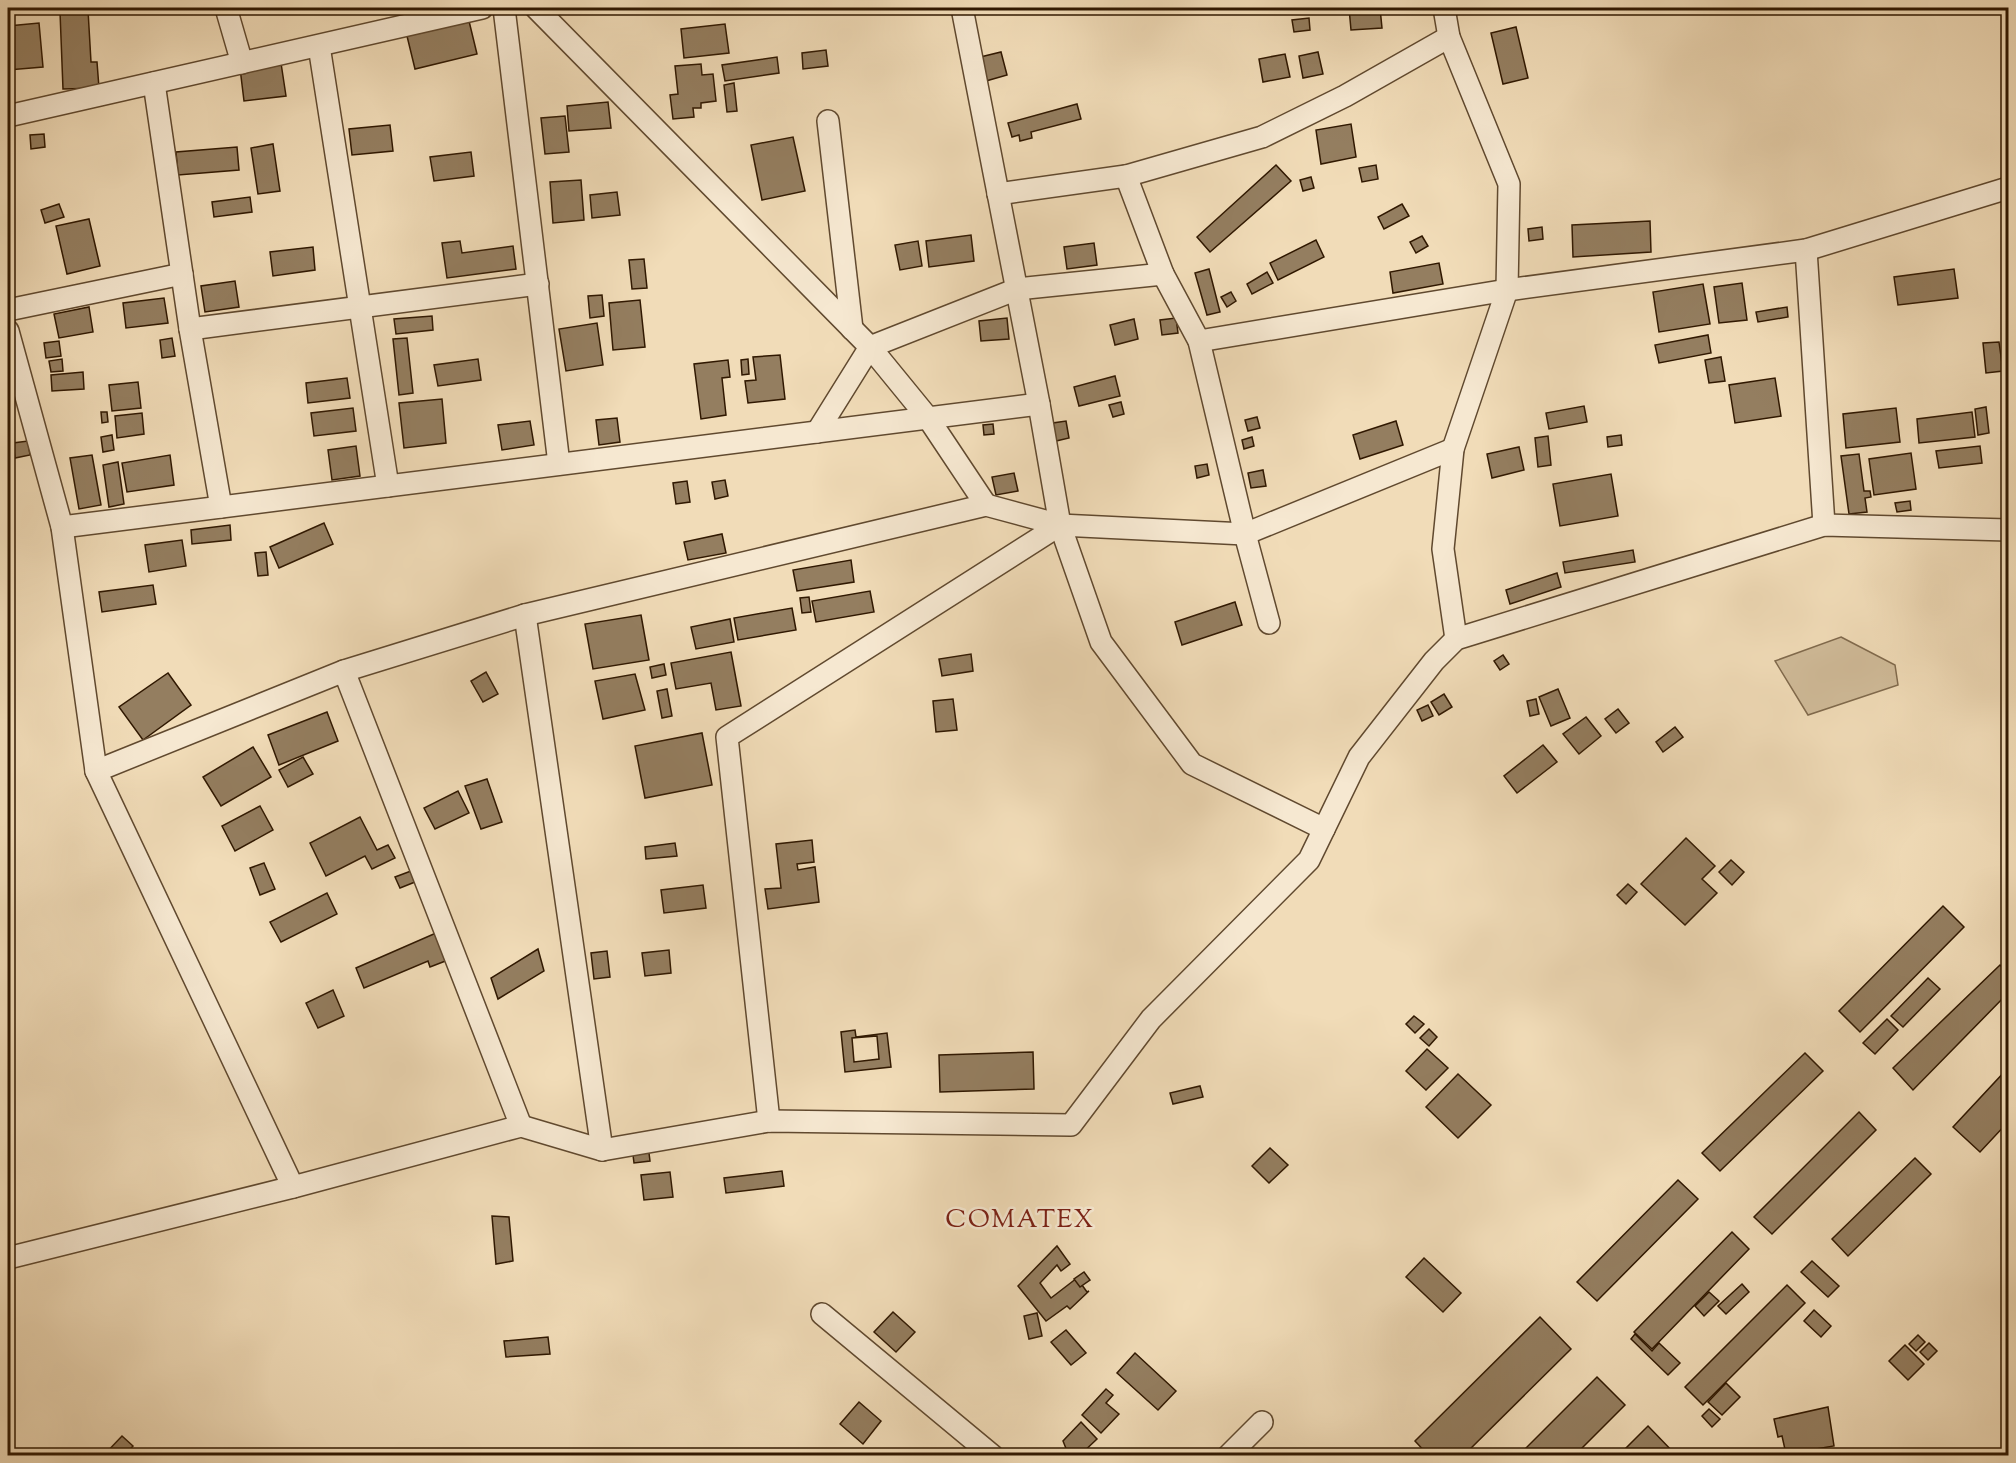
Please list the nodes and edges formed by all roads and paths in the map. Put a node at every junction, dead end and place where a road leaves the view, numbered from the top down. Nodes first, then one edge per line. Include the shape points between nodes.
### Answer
1 (226, 8) edge
2 (482, 8) edge
3 (504, 8) edge
4 (536, 8) edge
5 (962, 8) edge
6 (1444, 8) edge
7 (1449, 37) junction
8 (319, 46) junction
9 (242, 63) junction
10 (154, 83) junction
11 (8, 116) edge
12 (828, 121) dead end
13 (1126, 176) junction
14 (2008, 188) edge
15 (998, 194) junction
16 (1806, 250) junction
17 (182, 274) junction
18 (1163, 274) junction
19 (538, 284) junction
20 (1017, 289) junction
21 (1507, 290) junction
22 (360, 308) junction
23 (8, 310) edge
24 (190, 329) junction
25 (852, 329) junction
26 (8, 332) edge
27 (1199, 341) junction
28 (870, 347) junction
29 (1039, 404) junction
30 (928, 418) junction
31 (817, 432) junction
32 (1453, 449) junction
33 (559, 464) junction
34 (388, 486) junction
35 (986, 505) junction
36 (221, 507) junction
37 (1060, 525) junction
38 (1824, 525) junction
39 (62, 527) junction
40 (2008, 530) edge
41 (1245, 534) junction
42 (525, 615) junction
43 (1269, 623) dead end
44 (1456, 639) junction
45 (344, 671) junction
46 (96, 771) junction
47 (1324, 829) junction
48 (769, 1120) junction
49 (521, 1126) junction
50 (602, 1150) junction
51 (293, 1187) junction
52 (8, 1258) edge
53 (822, 1314) dead end
54 (1262, 1422) dead end
55 (993, 1455) edge
56 (1228, 1455) edge

1 - 9 street
2 - 8 street
3 - 19 street
4 - 25 street
5 - 15 street
6 - 7 street
7 - 13 street via 1262,137
7 - 21 street via 1509,184
8 - 9 street
8 - 22 street
9 - 10 street
10 - 11 street
10 - 17 street
12 - 25 street
13 - 15 street
13 - 18 street
14 - 16 street
15 - 20 street
16 - 21 street
16 - 38 street
17 - 23 street
17 - 24 street
18 - 20 street
18 - 27 street
19 - 22 street
19 - 33 street
20 - 28 street
20 - 29 street
21 - 27 street
21 - 32 street
22 - 24 street
22 - 34 street
24 - 36 street
25 - 28 street
26 - 39 street
27 - 41 street
28 - 30 street
28 - 31 street
29 - 30 street
29 - 37 street
30 - 31 street
30 - 35 street
31 - 33 street
32 - 41 street
32 - 44 street via 1443,549
33 - 34 street
34 - 36 street
35 - 37 street
35 - 42 street
36 - 39 street
37 - 41 street
37 - 47 street via 1101,642 1192,764
37 - 48 street via 727,737
38 - 40 street
38 - 44 street
39 - 46 street
41 - 43 street
42 - 45 street
42 - 50 street
44 - 47 street via 1434,661 1359,757
45 - 46 street
45 - 49 street
46 - 51 street
47 - 48 street via 1309,860 1151,1019 1071,1125
48 - 50 street
49 - 50 street
49 - 51 street
51 - 52 street
53 - 55 street
54 - 56 street

